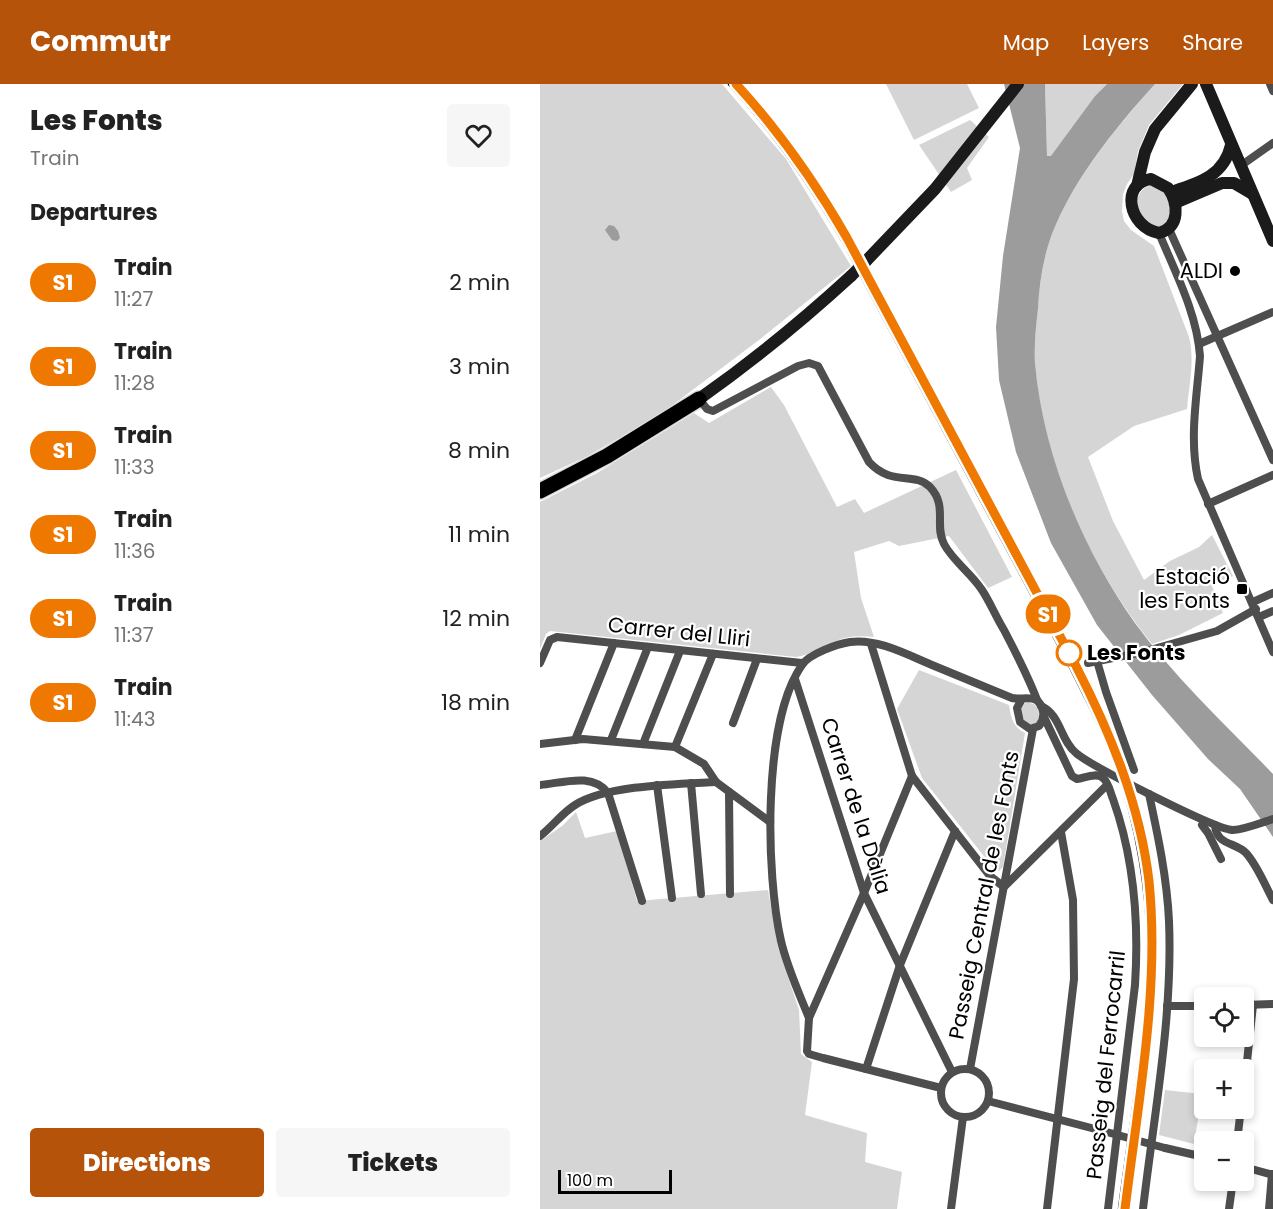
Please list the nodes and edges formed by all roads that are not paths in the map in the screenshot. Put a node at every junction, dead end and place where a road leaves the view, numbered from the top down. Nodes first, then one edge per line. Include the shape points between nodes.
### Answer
1 (1018, 84) edge
2 (1192, 84) edge
3 (1206, 84) edge
4 (1215, 84) edge
5 (1270, 84) edge
6 (1273, 91) edge
7 (1217, 107) junction
8 (1229, 141) junction
9 (1273, 143) edge
10 (1144, 158) junction
11 (1246, 162) junction
12 (1157, 181) junction
13 (1137, 186) junction
14 (1252, 193) junction
15 (1173, 198) junction
16 (1273, 223) edge
17 (1164, 231) junction
18 (1273, 241) edge
19 (1273, 312) edge
20 (1218, 336) junction
21 (1199, 344) junction
22 (699, 399) junction
23 (1273, 460) edge
24 (1273, 475) edge
25 (540, 491) edge
26 (1208, 504) junction
27 (1273, 593) edge
28 (1256, 610) junction
29 (1273, 611) edge
30 (614, 643) junction
31 (871, 644) junction
32 (648, 647) junction
33 (680, 651) junction
34 (1273, 652) edge
35 (713, 654) junction
36 (758, 659) junction
37 (540, 663) edge
38 (802, 663) junction
39 (795, 679) junction
40 (1022, 699) junction
41 (1039, 703) junction
42 (1044, 717) junction
43 (734, 723) dead end
44 (1033, 729) junction
45 (575, 740) junction
46 (611, 740) junction
47 (540, 744) edge
48 (643, 744) junction
49 (675, 747) junction
50 (1134, 770) dead end
51 (912, 776) junction
52 (716, 782) junction
53 (691, 783) junction
54 (1107, 784) junction
55 (540, 785) edge
56 (657, 785) junction
57 (729, 792) junction
58 (608, 793) junction
59 (1149, 794) junction
60 (1273, 819) edge
61 (770, 822) junction
62 (1202, 825) dead end
63 (1215, 825) junction
64 (955, 831) junction
65 (1061, 832) junction
66 (540, 836) edge
67 (1221, 859) dead end
68 (1004, 887) junction
69 (864, 893) junction
70 (701, 894) dead end
71 (730, 894) dead end
72 (672, 898) dead end
73 (1273, 900) edge
74 (642, 901) dead end
75 (900, 965) junction
76 (1273, 1004) edge
77 (1254, 1005) edge
78 (1167, 1006) junction
79 (1194, 1006) edge
80 (808, 1018) junction
81 (866, 1069) junction
82 (970, 1069) junction
83 (952, 1072) junction
84 (941, 1088) junction
85 (988, 1101) junction
86 (963, 1117) junction
87 (1058, 1119) junction
88 (1194, 1155) edge
89 (1254, 1170) edge
90 (1273, 1175) edge
91 (1231, 1191) edge
92 (951, 1209) edge
93 (1047, 1209) edge
94 (1108, 1209) edge
95 (1143, 1209) edge
96 (1229, 1209) edge
97 (1269, 1209) edge

1 - 22 main road, bridge via 935,189 851,276 800,322
2 - 10 main road via 1155,129
3 - 7 main road
4 - 7 main road
5 - 6 street
7 - 8 main road
7 - 11 main road
8 - 11 main road
8 - 14 main road
8 - 15 main road via 1226,162 1218,171
9 - 11 street
10 - 12 main road
10 - 13 main road
11 - 16 main road
12 - 13 main road via 1147,180
12 - 15 main road
13 - 17 main road via 1131,199 1134,214 1148,230
14 - 15 main road via 1234,183 1222,183
14 - 18 main road
15 - 17 main road via 1174,220
17 - 20 street
17 - 21 street
19 - 20 street
20 - 21 street
20 - 23 street
21 - 26 street via 1194,454
22 - 25 highway via 607,456
22 - 41 street via 713,411 804,363 814,364 869,462 893,478 922,482 932,489 940,505 944,544 981,589
24 - 26 street
26 - 28 street
27 - 28 street
28 - 29 street
28 - 34 street
28 - 50 street via 1217,631 1096,662
30 - 32 street, Carrer del Lliri
30 - 37 street, Carrer del Lliri via 552,637
30 - 45 street
31 - 38 street via 852,641 830,647
31 - 40 street
31 - 51 street
32 - 33 street, Carrer del Lliri
32 - 46 street
33 - 35 street, Carrer del Lliri
33 - 48 street
35 - 36 street, Carrer del Lliri
35 - 49 street
36 - 38 street, Carrer del Lliri
36 - 43 street
38 - 39 street
39 - 61 street via 778,726
39 - 69 street, Carrer de la Dàlia
40 - 41 street
40 - 44 street via 1017,716 1023,725
41 - 42 street
41 - 59 street via 1053,714 1065,741 1078,756
42 - 44 street
42 - 54 street via 1072,776 1077,779 1097,775
44 - 68 street, Passeig Central de les Fonts
45 - 46 street
45 - 47 street
46 - 48 street
48 - 49 street
49 - 52 street via 704,764
51 - 64 street
51 - 69 street
52 - 53 street
52 - 57 street
53 - 56 street
53 - 70 street
54 - 65 street
54 - 94 street, Passeig del Ferrocarril via 1129,865 1137,952
55 - 58 street via 585,780 600,785
56 - 58 street
56 - 72 street
57 - 61 street
57 - 71 street
58 - 66 street via 573,806
58 - 74 street
59 - 63 street
59 - 78 street via 1169,919
60 - 63 street via 1231,830
61 - 80 street via 781,943
62 - 67 street
63 - 73 street via 1221,839 1245,852
64 - 68 street via 990,876
64 - 75 street
65 - 68 street
65 - 87 street via 1073,900 1075,942 1072,1009
68 - 82 street, Passeig Central de les Fonts
69 - 75 street, Carrer de la Dàlia
69 - 80 street
75 - 81 street
75 - 83 street, Carrer de la Dàlia
76 - 77 street
78 - 79 street
78 - 95 street
80 - 81 street via 809,1054
81 - 84 street
82 - 83 street
82 - 85 street via 985,1079
83 - 84 street
84 - 86 street via 940,1097 946,1109
85 - 86 street via 976,1115
85 - 87 street
86 - 92 street
87 - 88 street, bridge
87 - 93 street
89 - 90 street
90 - 97 street
91 - 96 street

